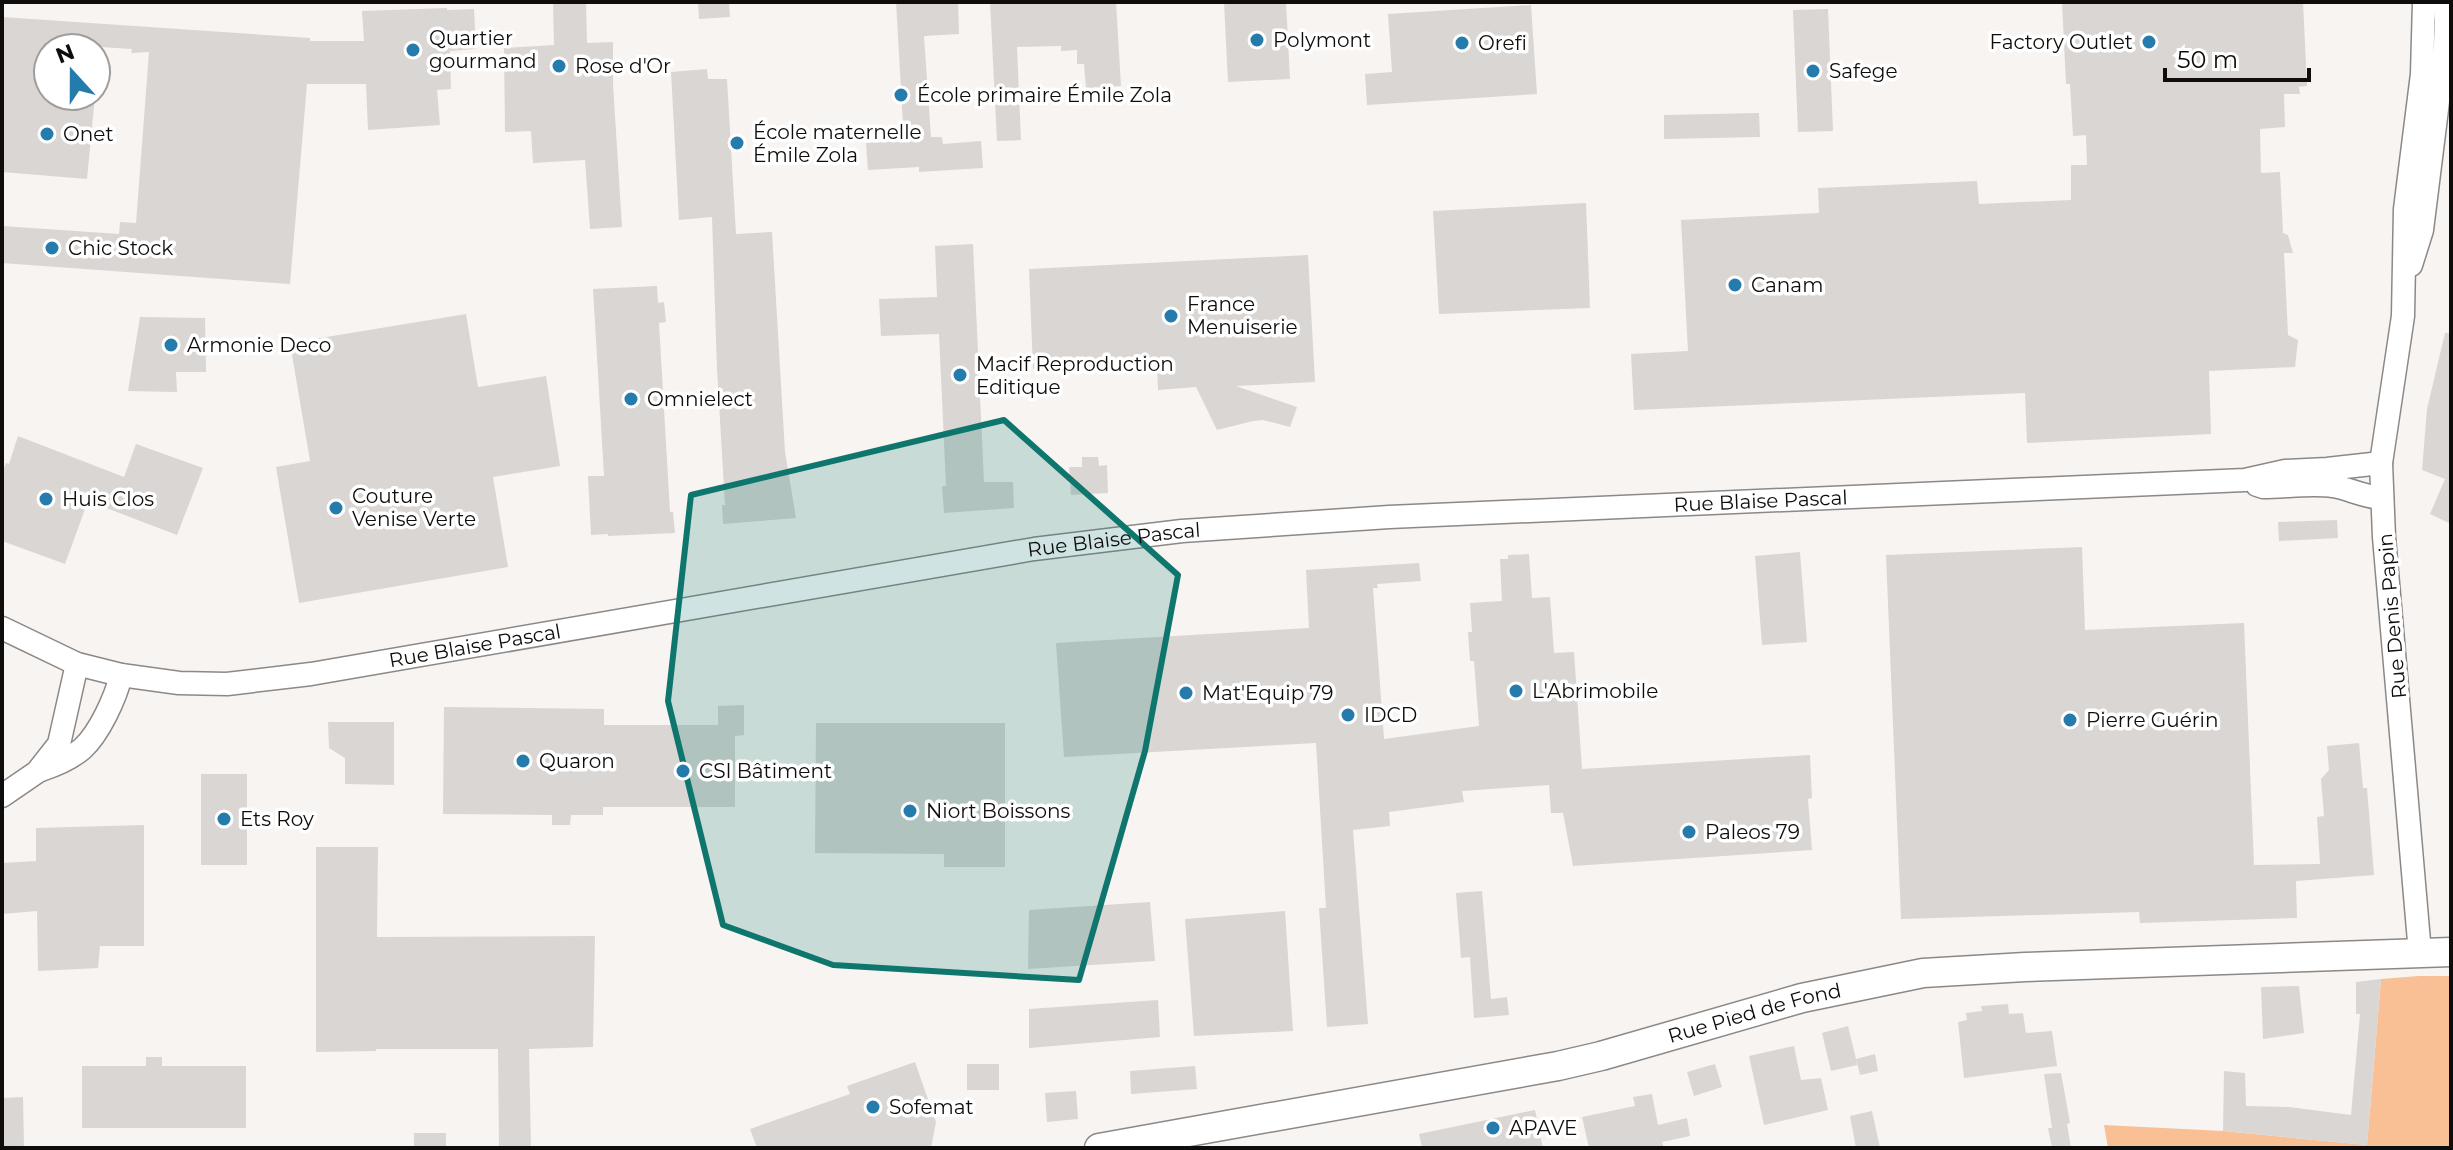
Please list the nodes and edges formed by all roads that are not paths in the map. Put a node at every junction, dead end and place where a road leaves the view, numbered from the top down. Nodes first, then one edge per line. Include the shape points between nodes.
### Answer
1 (2424, 2) edge
2 (2444, 2) edge
3 (2404, 280) junction
4 (2381, 463) junction
5 (2245, 480) junction
6 (2382, 498) junction
7 (2, 628) edge
8 (77, 664) junction
9 (121, 675) junction
10 (37, 772) junction
11 (2, 796) edge
12 (2451, 952) edge
13 (2420, 953) junction
14 (1099, 1148) edge

1 - 3 street, Rue Denis Papin via 2422,74 2405,209
2 - 3 street, Rue Denis Papin via 2445,45 2422,230
3 - 4 street, Rue Denis Papin
4 - 5 street, Rue Blaise Pascal
4 - 6 street, Rue Denis Papin
5 - 6 street, Rue Blaise Pascal via 2263,487 2328,486
5 - 9 street, Rue Blaise Pascal via 1389,517 1182,531 1034,549 266,681 179,683
6 - 13 street, Rue Denis Papin
7 - 8 street, Rue Blaise Pascal
8 - 9 street, Rue Blaise Pascal
8 - 10 street via 59,744
9 - 10 street via 118,690 84,747
10 - 11 street
12 - 13 main road, Rue Pied de Fond
13 - 14 main road, Rue Pied de Fond via 1923,973 1802,998 1532,1072

